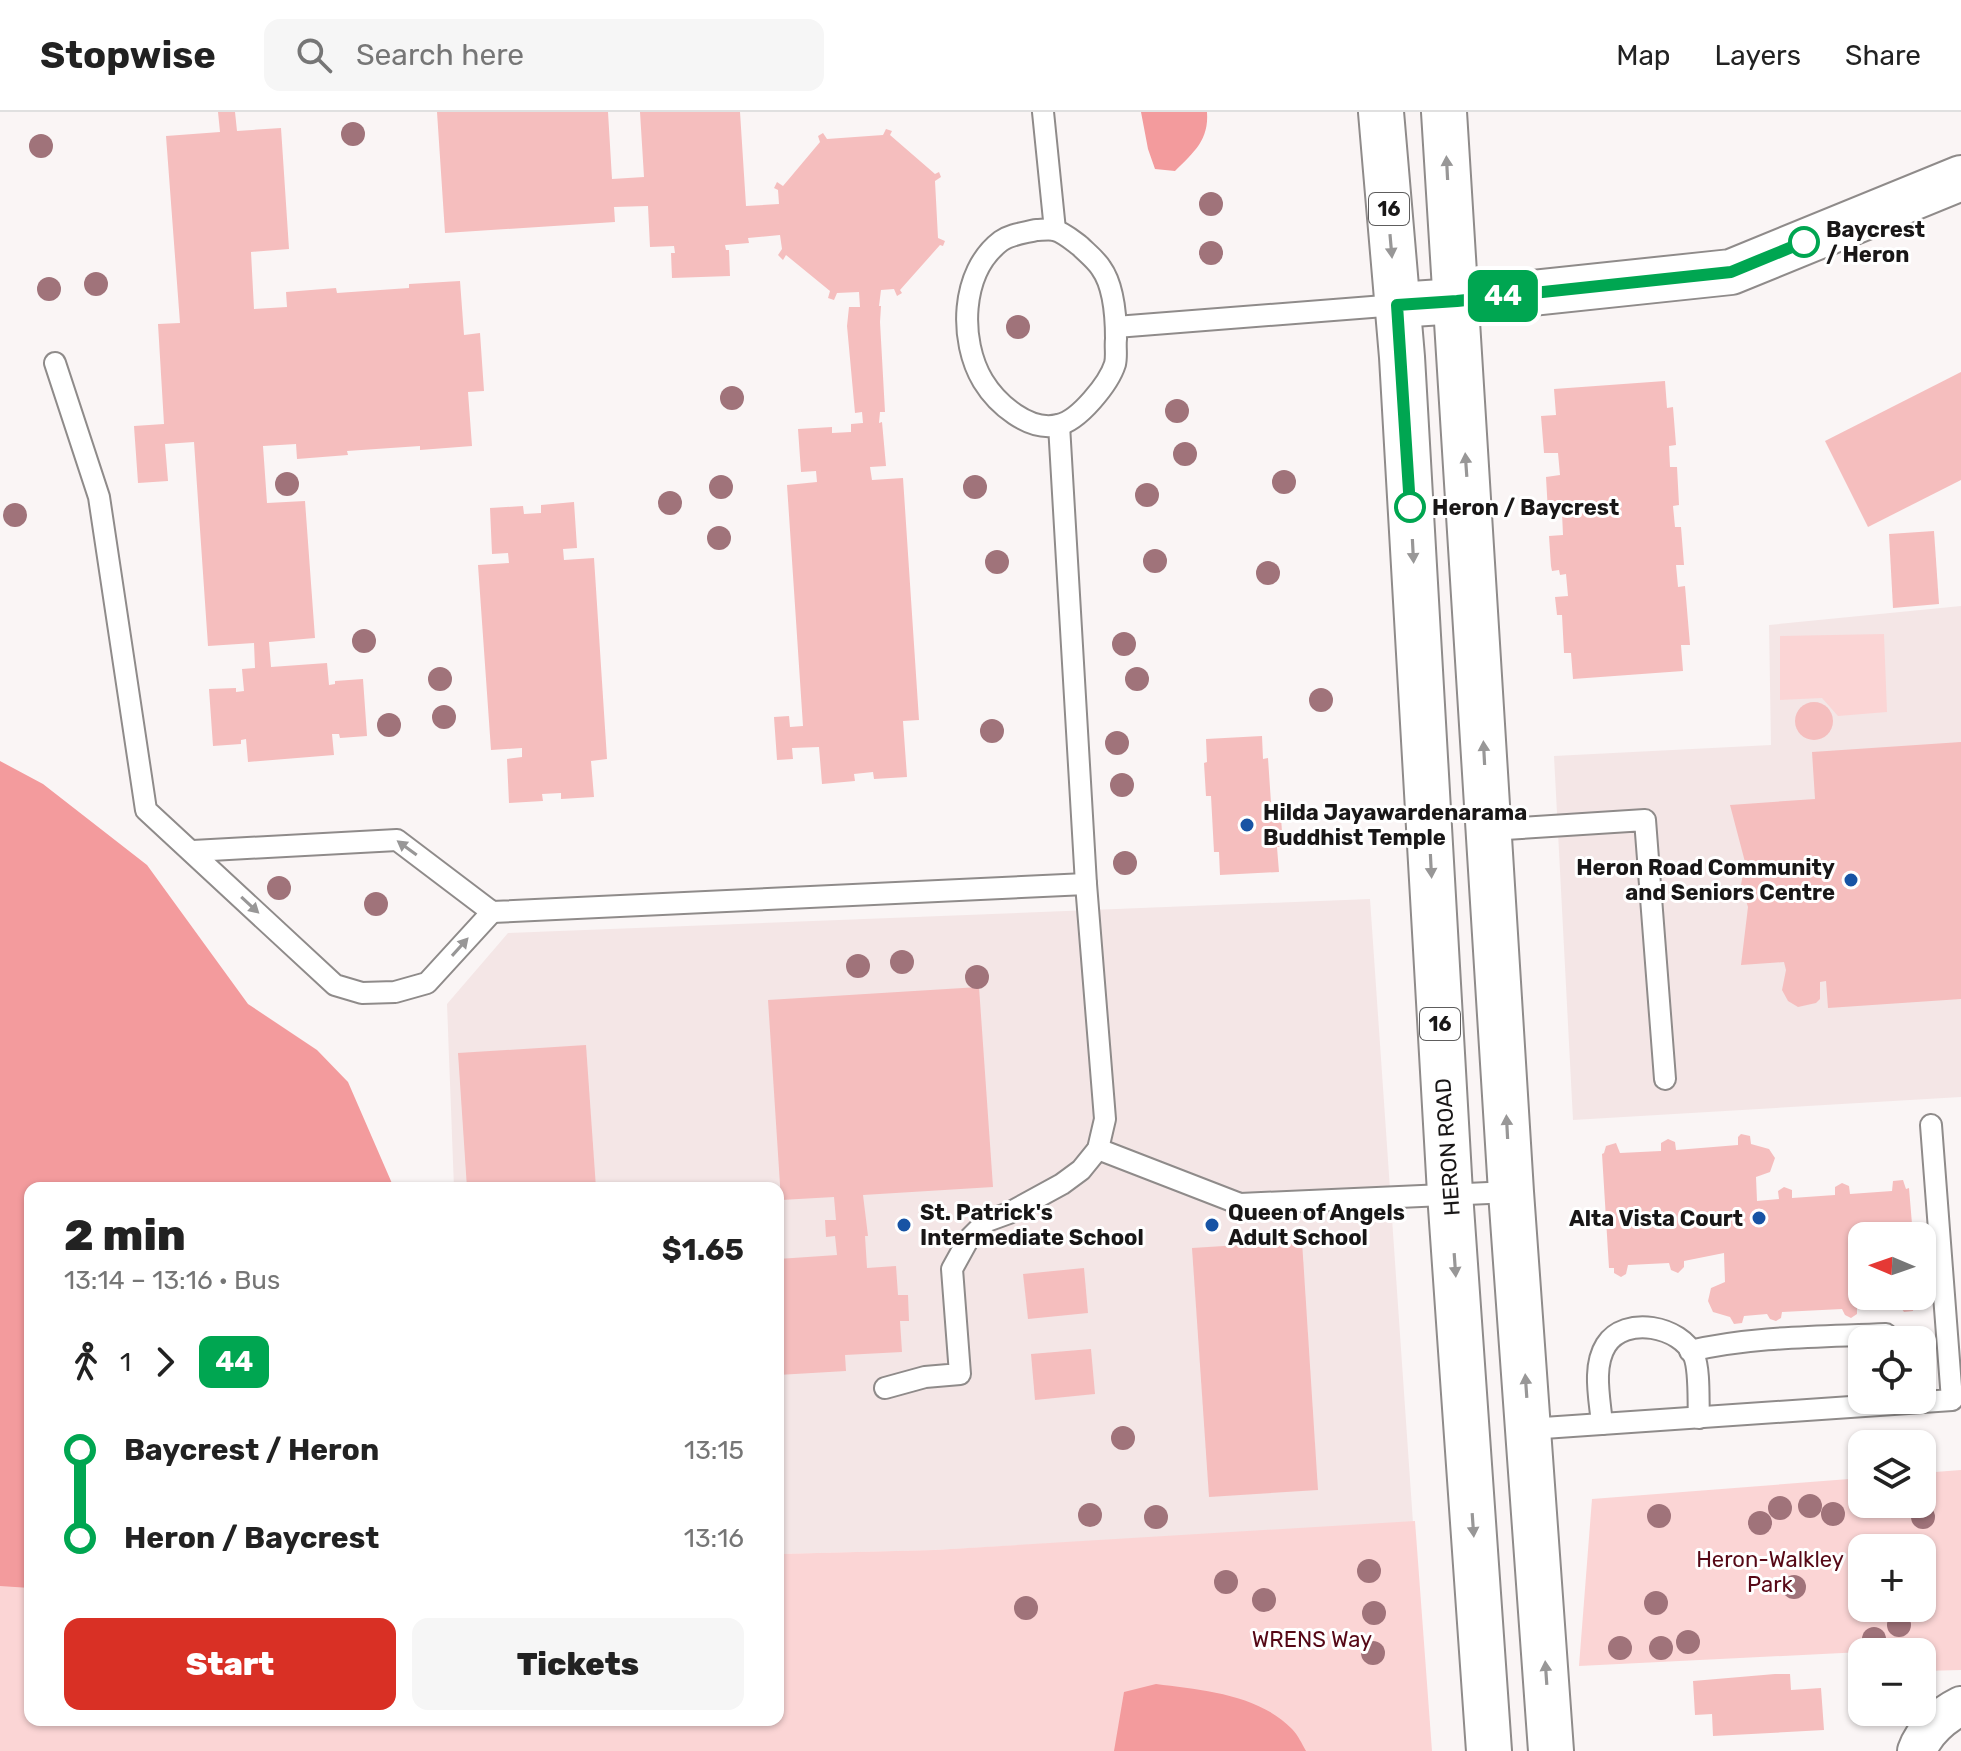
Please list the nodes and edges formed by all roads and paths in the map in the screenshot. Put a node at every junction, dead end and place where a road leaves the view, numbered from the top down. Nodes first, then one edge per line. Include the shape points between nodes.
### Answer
1 (1043, 112) edge
2 (1381, 112) edge
3 (1444, 112) edge
4 (1961, 178) edge
5 (1055, 230) junction
6 (1457, 301) junction
7 (1397, 305) junction
8 (1116, 327) junction
9 (55, 363) dead end
10 (1059, 425) junction
11 (1489, 830) junction
12 (193, 851) junction
13 (1086, 884) junction
14 (492, 912) junction
15 (1665, 1079) dead end
16 (1931, 1125) dead end
17 (1098, 1149) junction
18 (1511, 1192) junction
19 (1450, 1193) junction
20 (1848, 1336) edge
21 (1690, 1351) junction
22 (885, 1388) dead end
23 (1699, 1418) junction
24 (1602, 1424) junction
25 (1529, 1429) junction
26 (1961, 1706) edge
27 (1489, 1751) edge
28 (1551, 1751) edge
29 (1917, 1751) edge

1 - 5 lane
2 -> 7 main road, HERON ROAD / 16
6 -> 3 main road
4 - 6 main road via 1731,272
5 - 8 lane via 1102,268
5 - 10 lane via 1002,241 972,284 967,305 974,366 988,389 1023,419
6 - 7 main road
11 -> 6 main road
7 - 8 lane
7 -> 19 main road, HERON ROAD / 16
8 - 10 lane via 1115,363 1102,388
9 - 12 lane via 99,497 146,810
10 - 13 lane
11 - 15 lane via 1645,820
18 -> 11 main road
14 -> 12 lane via 397,840
12 -> 14 lane via 335,985 362,993 395,992 427,983
13 - 14 lane
13 - 17 lane via 1105,1119
16 - 23 lane via 1952,1400
17 - 19 lane via 1240,1204
17 - 22 lane via 1062,1184 987,1221 968,1240 952,1269 960,1374
18 - 19 lane
25 -> 18 main road
19 -> 27 main road, HERON ROAD / 16
20 - 21 lane via 1723,1343
21 - 23 lane via 1695,1357
21 - 24 lane via 1684,1341 1657,1329 1634,1327 1618,1333 1606,1346 1598,1372
23 - 24 lane
24 - 25 lane
28 -> 25 main road
26 - 29 street via 1943,1715

